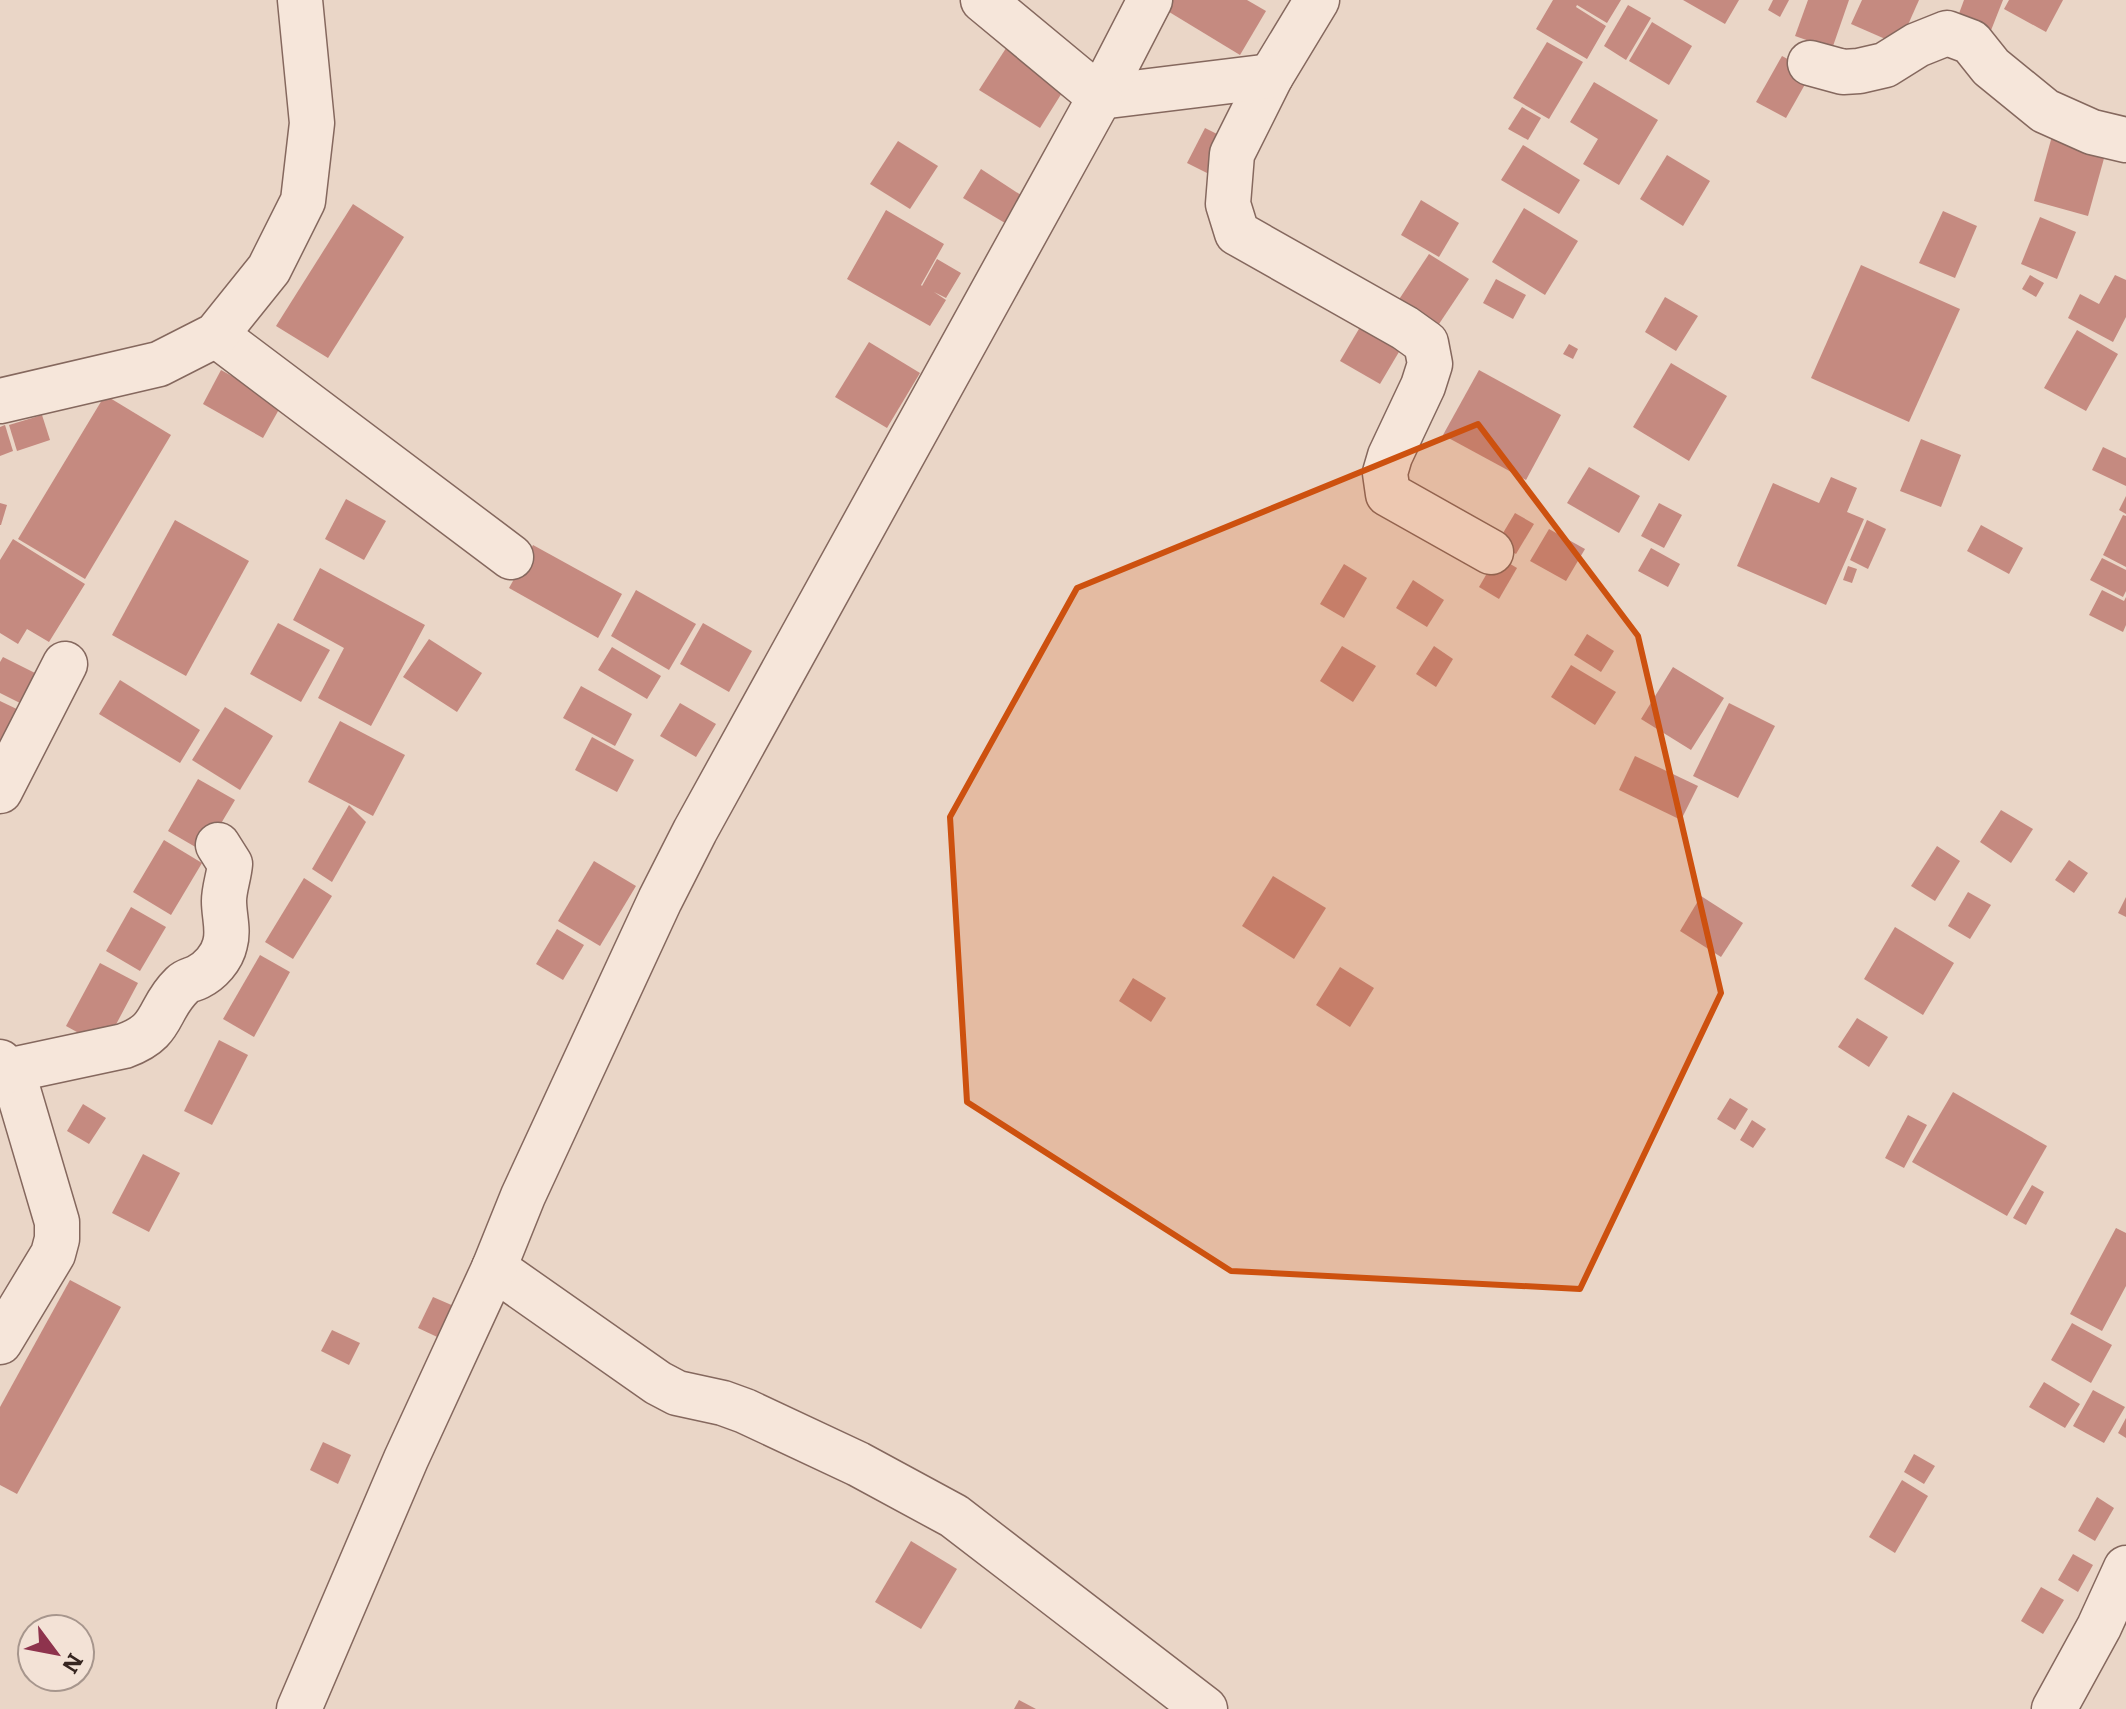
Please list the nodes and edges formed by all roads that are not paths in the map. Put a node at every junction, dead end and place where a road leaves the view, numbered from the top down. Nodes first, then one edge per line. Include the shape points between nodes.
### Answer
1 (300, 0) edge
2 (983, 0) edge
3 (1150, 0) edge
4 (1317, 0) edge
5 (1810, 63) dead end
6 (1271, 76) junction
7 (1100, 97) junction
8 (2126, 140) edge
9 (216, 335) junction
10 (0, 401) edge
11 (1491, 552) dead end
12 (511, 557) dead end
13 (65, 664) dead end
14 (0, 791) edge
15 (218, 845) dead end
16 (4, 1066) edge
17 (494, 1268) junction
18 (0, 1342) edge
19 (2126, 1568) edge
20 (299, 1709) edge
21 (1205, 1709) edge
22 (2054, 1709) edge

1 - 9 street via 312,123 303,201 269,269
2 - 7 street
3 - 7 street
4 - 6 street
5 - 8 street via 1859,71 1885,65 1947,33 1971,42 1991,67 2045,111
6 - 7 street
6 - 11 street via 1232,154 1228,204 1237,233 1426,343 1430,364 1390,456 1385,473 1388,494
7 - 17 street via 695,831
9 - 10 street via 159,364
9 - 12 street
13 - 14 street
15 - 16 street via 230,864 224,897 225,947 213,967 176,991 150,1033 124,1046
16 - 18 street via 18,1090 57,1222 57,1239
17 - 20 street
17 - 21 street via 677,1393 745,1411 954,1516
19 - 22 street

